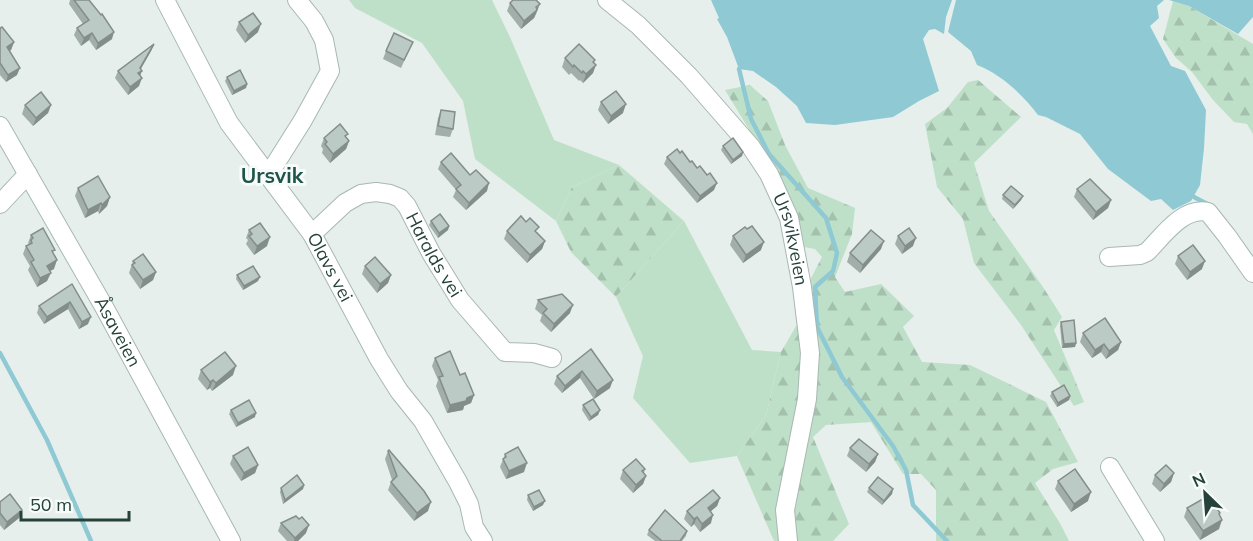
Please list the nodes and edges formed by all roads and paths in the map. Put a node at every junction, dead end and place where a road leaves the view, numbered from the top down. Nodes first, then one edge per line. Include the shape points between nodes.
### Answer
1 (165, 0) edge
2 (297, 0) edge
3 (607, 0) edge
4 (0, 126) edge
5 (28, 174) junction
6 (269, 174) junction
7 (0, 204) edge
8 (312, 234) junction
9 (1109, 257) dead end
10 (1253, 273) edge
11 (552, 358) dead end
12 (1110, 467) dead end
13 (231, 541) edge
14 (483, 541) edge
15 (788, 541) edge
16 (1155, 541) edge

1 - 6 street, Olavs vei via 230,123
2 - 6 street via 324,40 330,71
3 - 15 street, Ursvikveien via 689,76 751,147 769,174 789,218 810,353 807,399 786,510
4 - 5 street, Åsaveien
5 - 7 street
5 - 13 street, Åsaveien
6 - 8 street, Olavs vei
8 - 11 street, Haralds vei via 345,203 361,194 376,192 400,198 459,300 505,351
8 - 14 street, Olavs vei via 379,359 423,421 458,482
9 - 10 street via 1147,252 1180,218 1208,212
12 - 16 street

